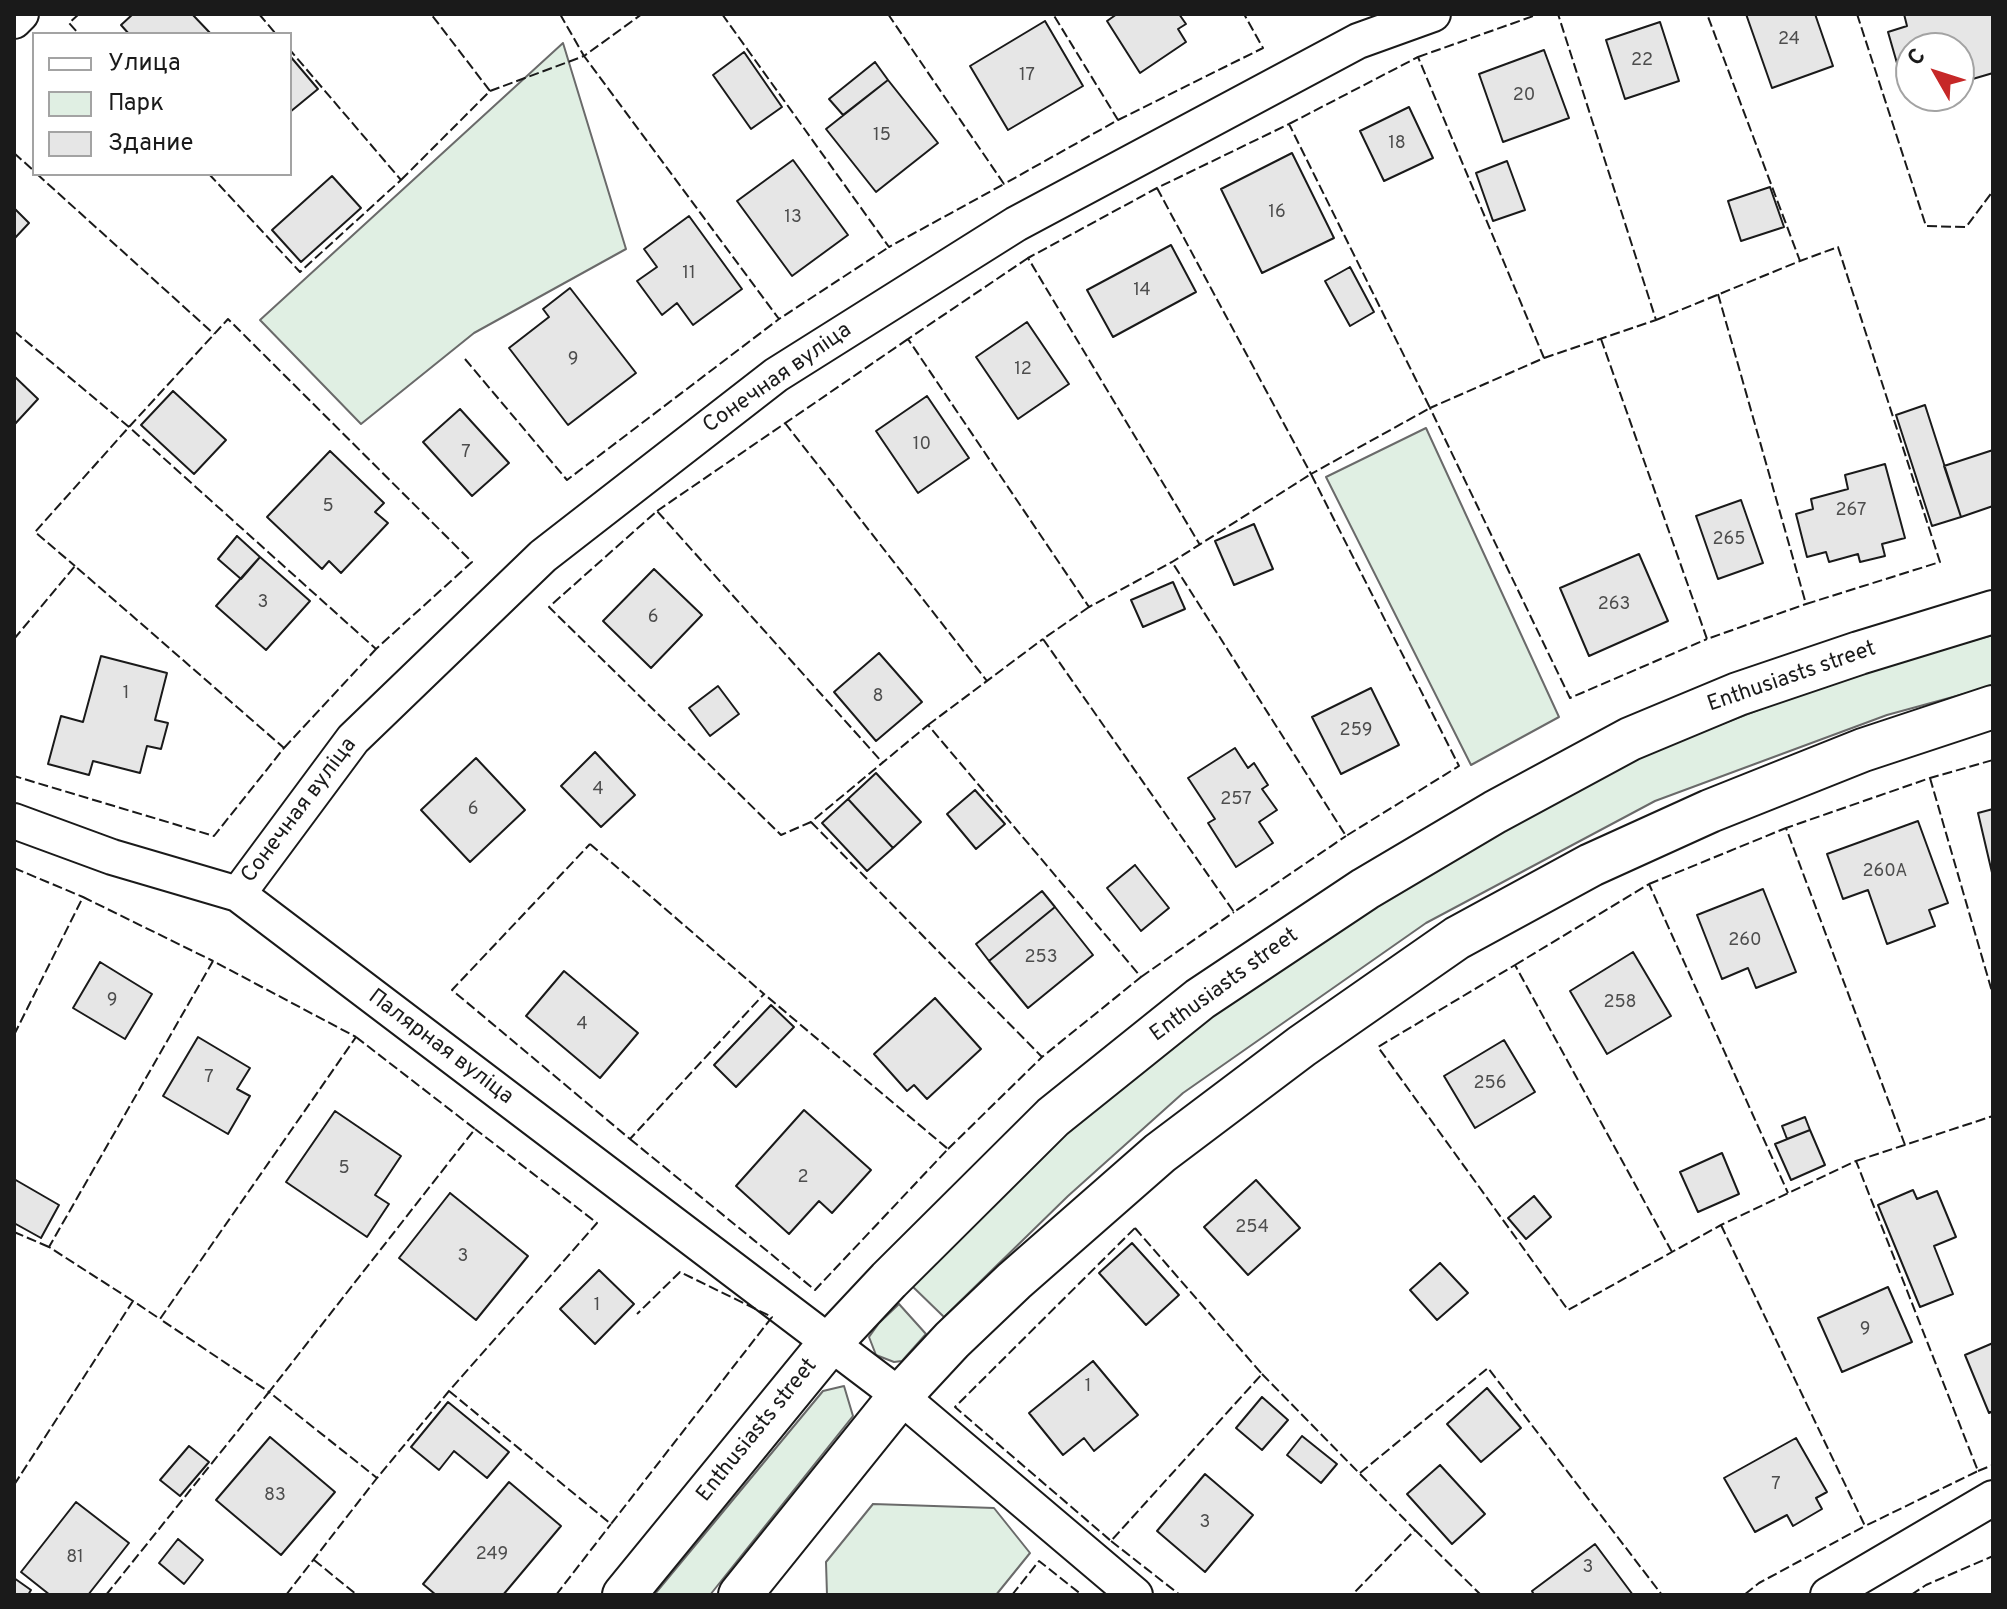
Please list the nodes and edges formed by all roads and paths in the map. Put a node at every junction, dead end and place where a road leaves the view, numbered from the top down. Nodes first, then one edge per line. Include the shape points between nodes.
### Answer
1 (21, 14) edge
2 (1433, 14) edge
3 (14, 21) edge
4 (1993, 612) edge
5 (1993, 707) edge
6 (14, 821) edge
7 (238, 894) junction
8 (830, 1343) junction
9 (900, 1396) junction
10 (1993, 1498) edge
11 (624, 1595) edge
12 (740, 1595) edge
13 (1135, 1595) edge
14 (1828, 1595) edge

1 - 3 street
2 - 7 street, Сонечная вуліца via 1358,41 1016,224 776,375 543,556 353,739
4 - 8 street, Enthusiasts street via 1738,694 1630,739 1365,889 1200,999 1053,1117
5 - 9 street via 1863,750 1710,811 1591,865 1457,938 1160,1153 1014,1281
6 - 7 street, Палярная вуліца
7 - 8 street, Палярная вуліца
8 - 9 street, Палярная вуліца
8 - 11 street, Enthusiasts street
9 - 12 street
9 - 13 street, Палярная вуліца
10 - 14 street

